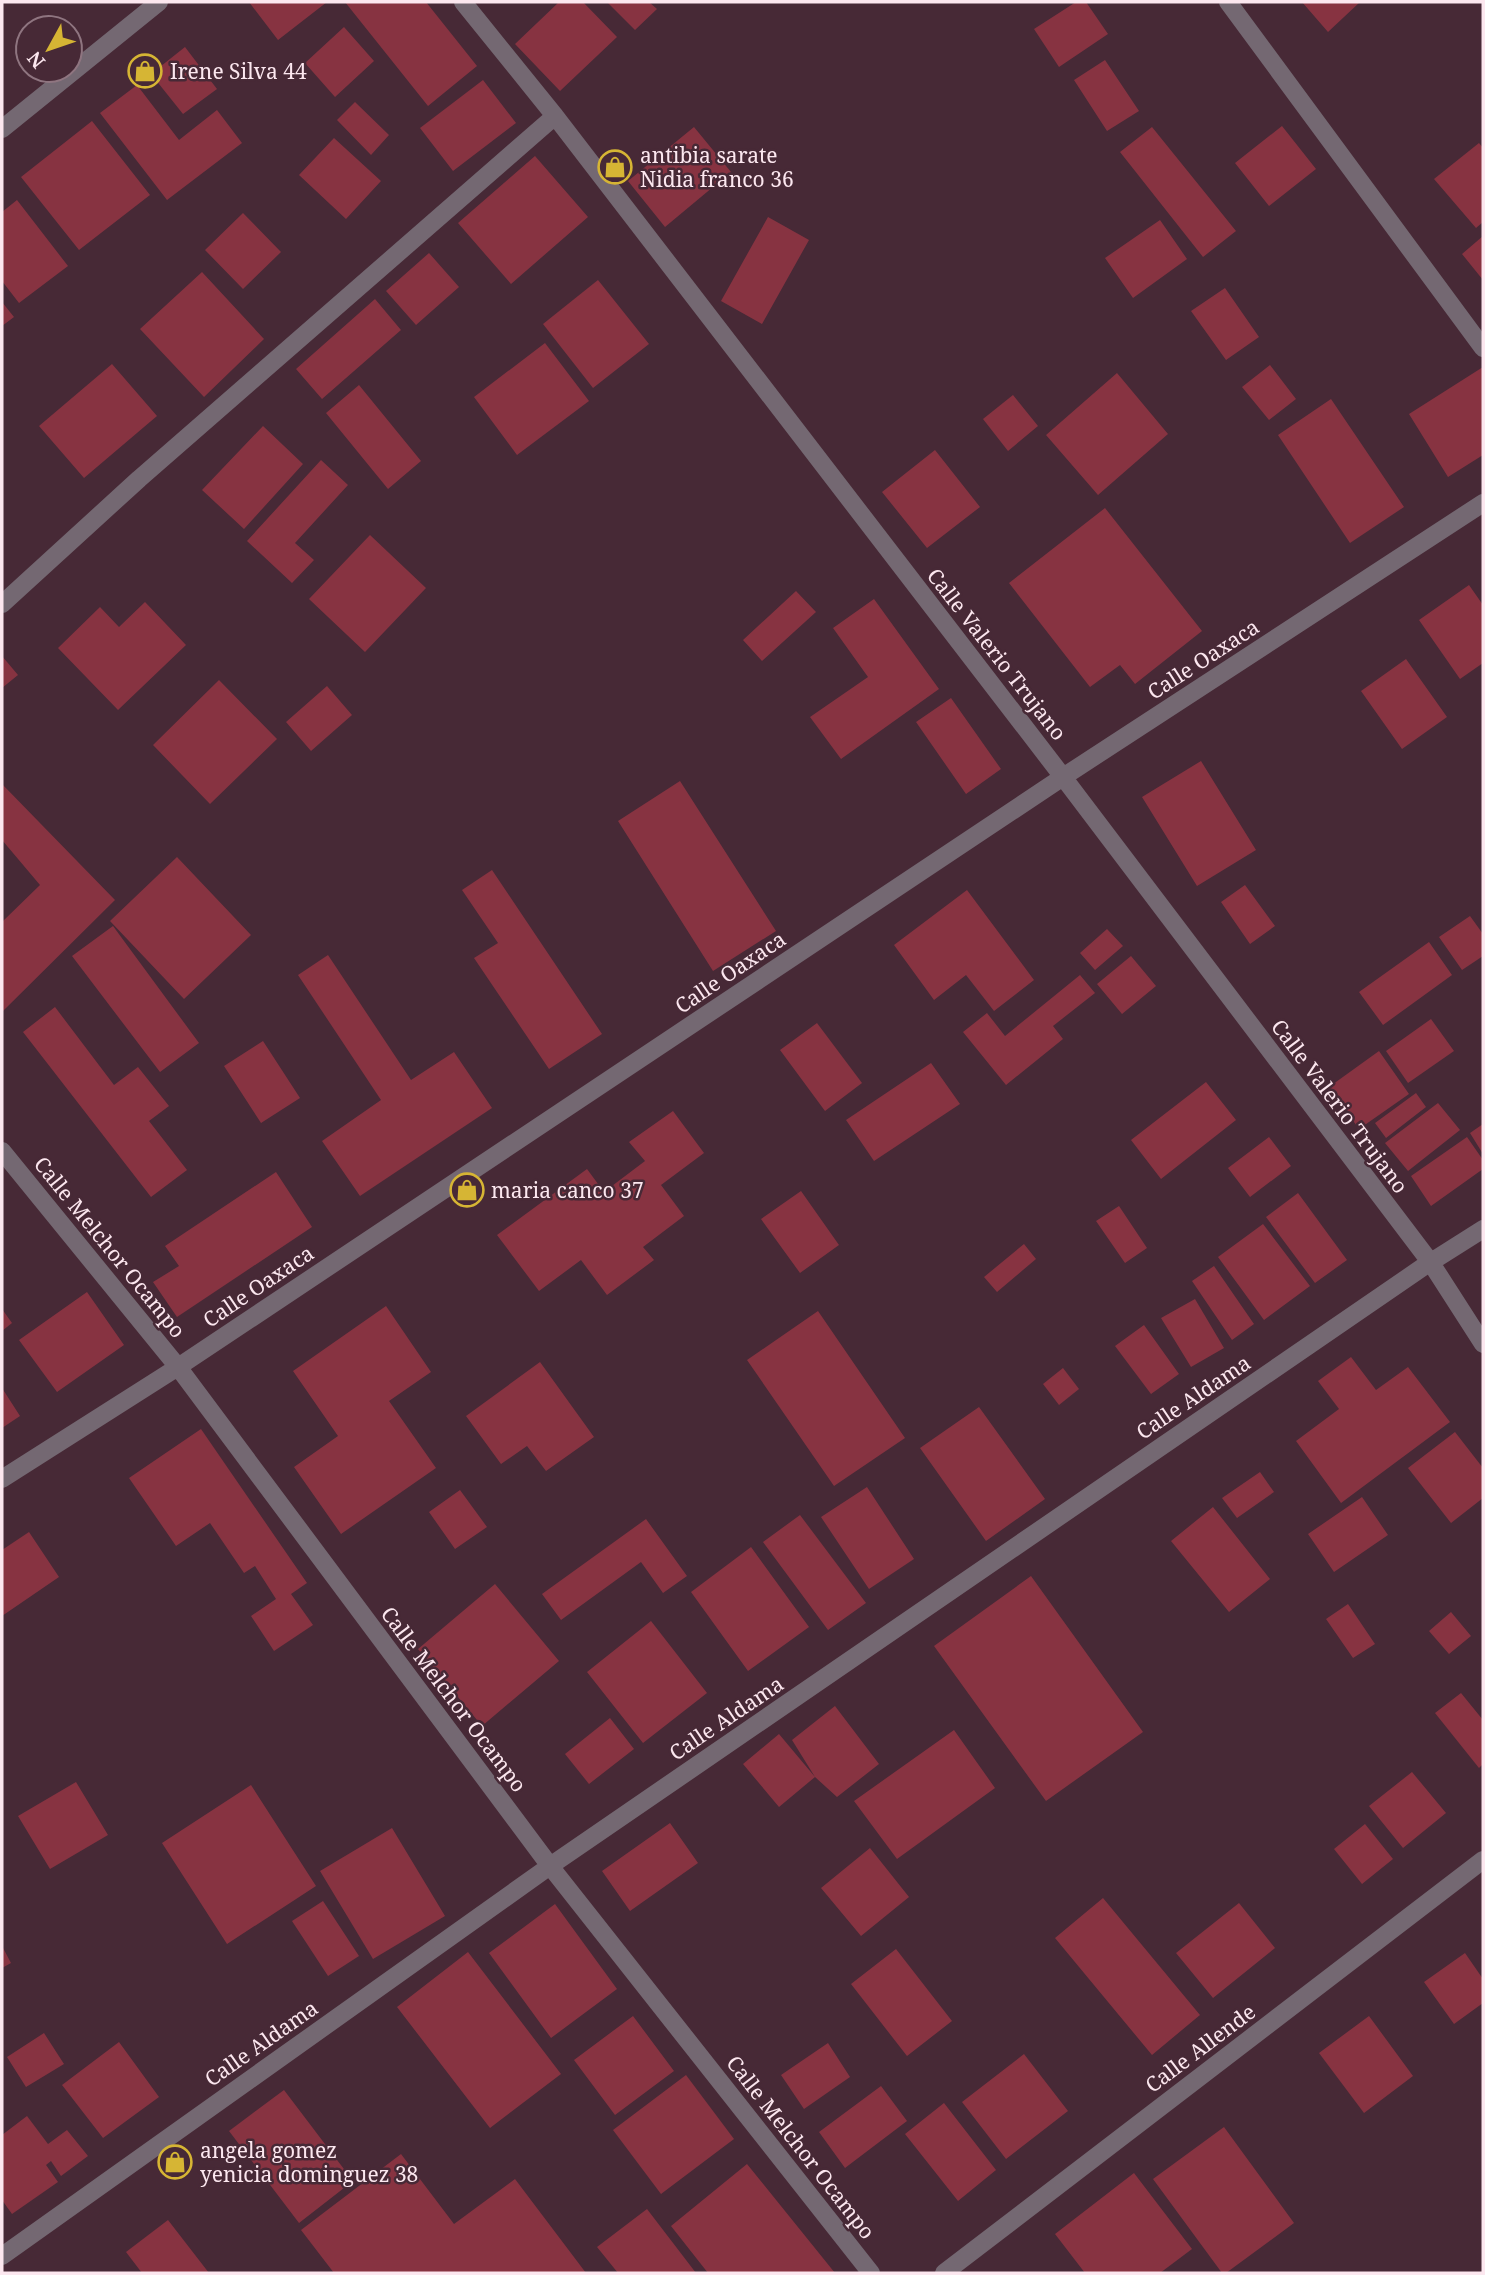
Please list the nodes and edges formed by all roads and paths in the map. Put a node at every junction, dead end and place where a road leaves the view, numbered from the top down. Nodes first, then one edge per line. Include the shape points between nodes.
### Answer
1 (159, 2) edge
2 (463, 2) edge
3 (1228, 2) edge
4 (555, 116) junction
5 (2, 129) edge
6 (1483, 348) edge
7 (1483, 503) edge
8 (2, 604) edge
9 (1063, 777) junction
10 (2, 1151) edge
11 (1483, 1229) edge
12 (1431, 1264) junction
13 (1483, 1344) edge
14 (178, 1367) junction
15 (2, 1479) edge
16 (1483, 1860) edge
17 (550, 1866) junction
18 (2, 2256) edge
19 (871, 2273) edge
20 (944, 2273) edge

1 - 5 street
2 - 4 street, Calle Valerio Trujano
3 - 6 street
4 - 8 street
4 - 9 street, Calle Valerio Trujano
7 - 9 street, Calle Oaxaca
9 - 12 street, Calle Valerio Trujano
9 - 14 street, Calle Oaxaca
10 - 14 street, Calle Melchor Ocampo
11 - 12 street, Calle Aldama
12 - 13 street, Calle Valerio Trujano
12 - 17 street, Calle Aldama
14 - 15 street, Calle Oaxaca
14 - 17 street, Calle Melchor Ocampo
16 - 20 street, Calle Allende
17 - 18 street, Calle Aldama
17 - 19 street, Calle Melchor Ocampo

